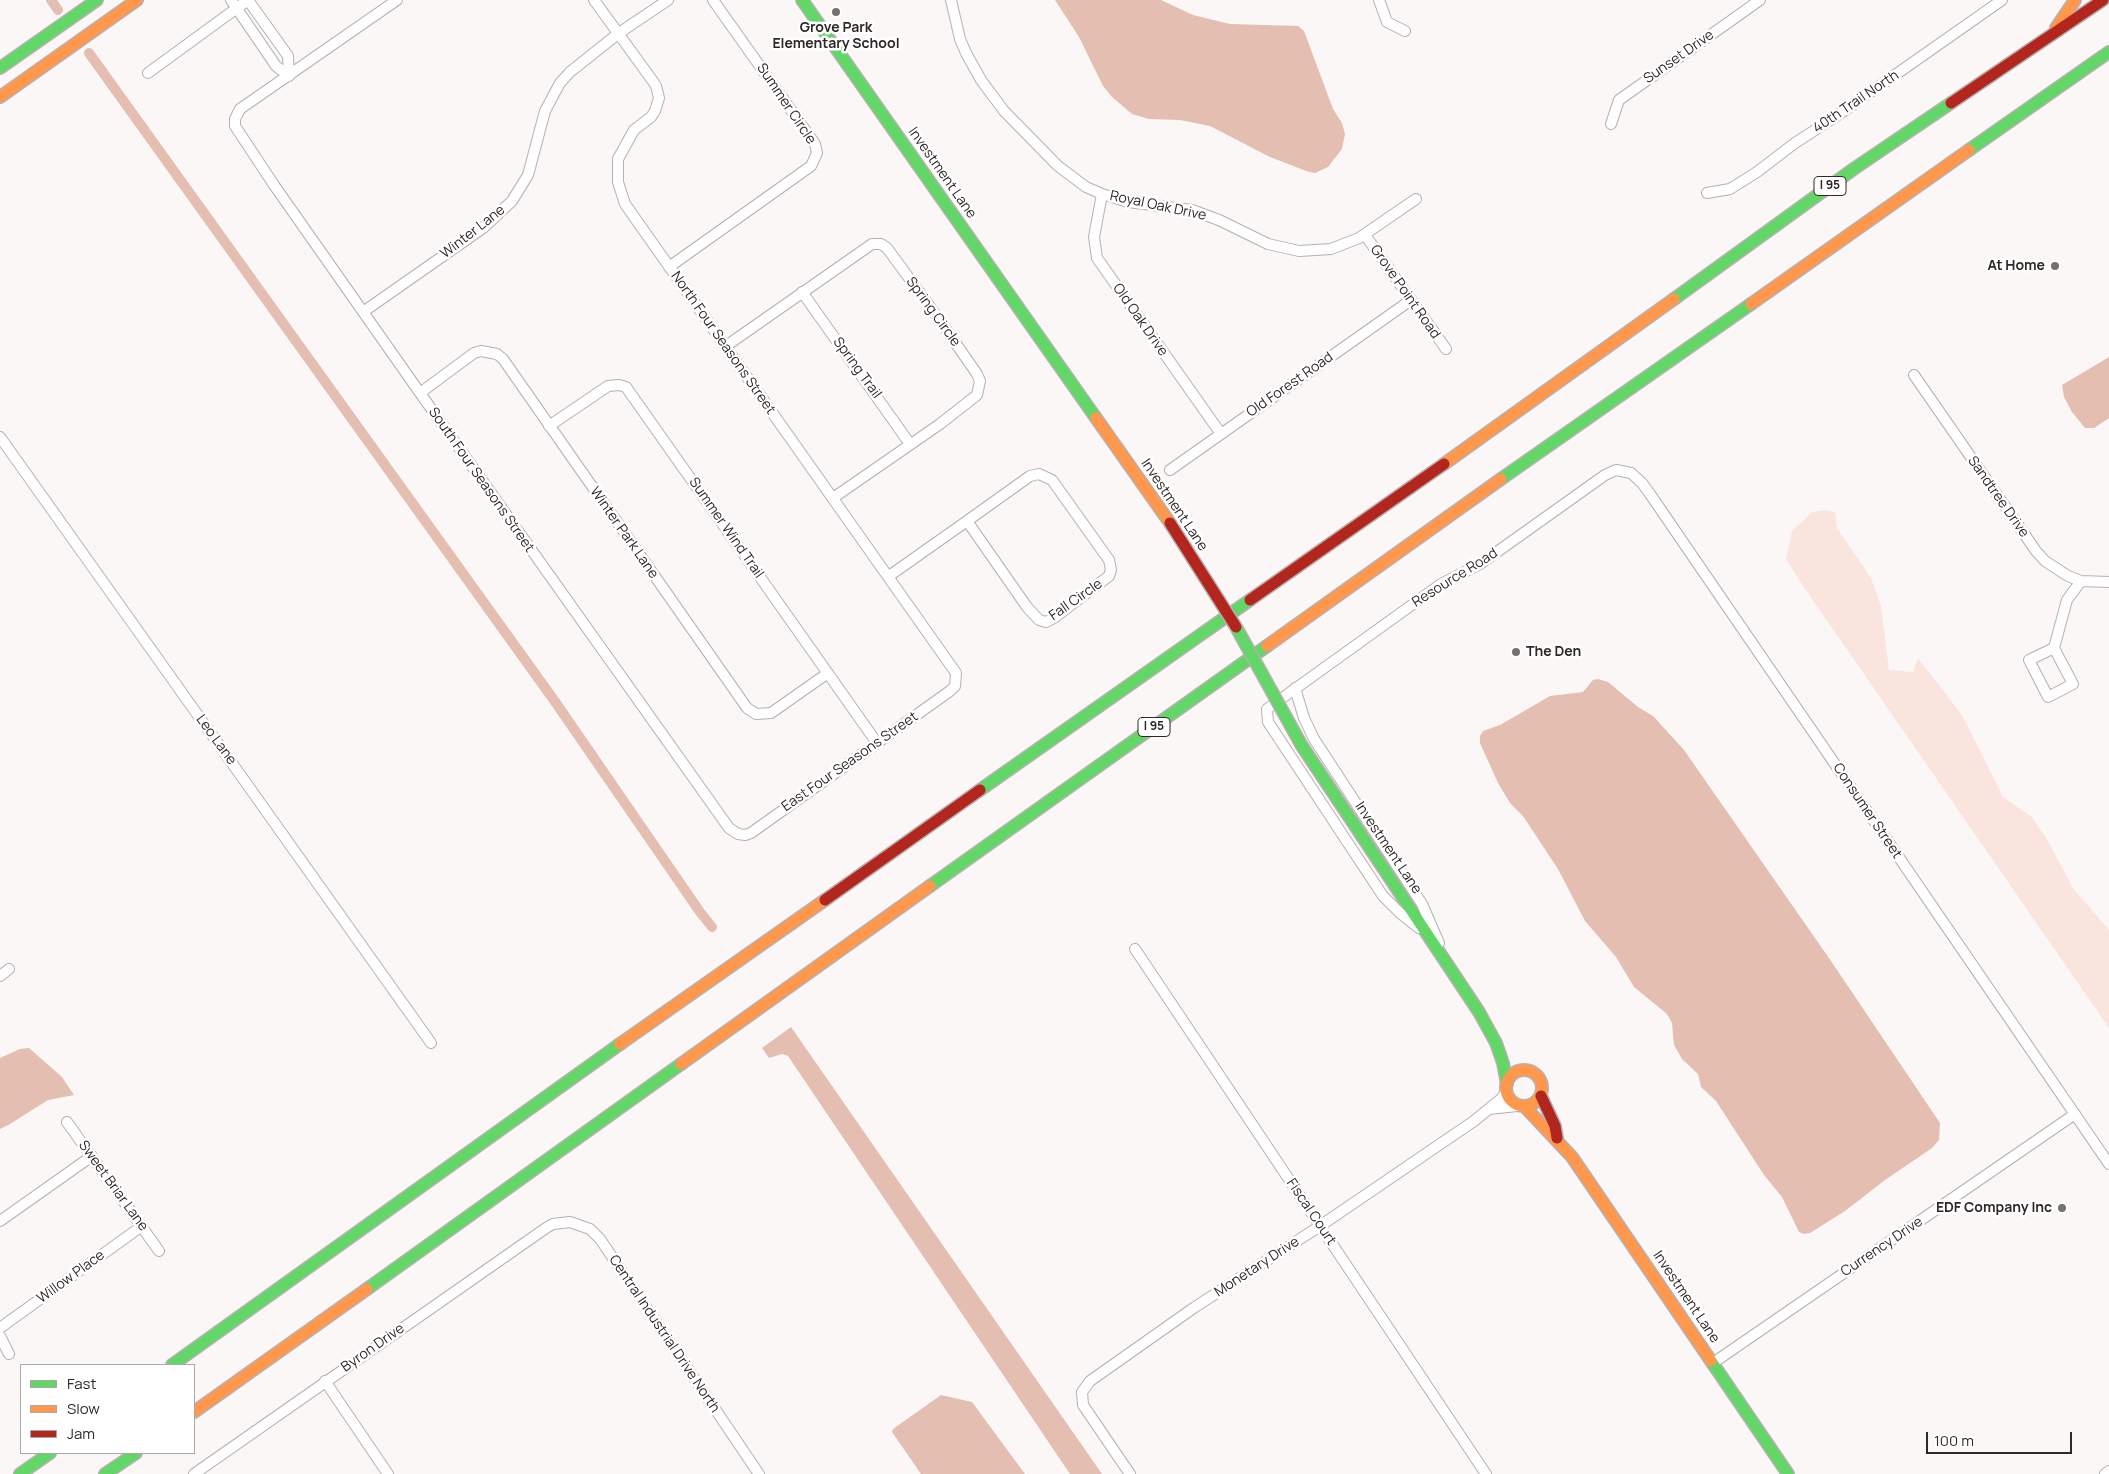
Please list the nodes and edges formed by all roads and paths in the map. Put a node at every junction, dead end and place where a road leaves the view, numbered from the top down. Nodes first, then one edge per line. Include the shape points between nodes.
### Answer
1 (97, 0) edge
2 (137, 0) edge
3 (248, 0) edge
4 (397, 0) edge
5 (594, 0) edge
6 (668, 0) edge
7 (713, 0) edge
8 (802, 0) edge
9 (950, 0) edge
10 (1379, 0) edge
11 (1760, 0) edge
12 (2002, 0) edge
13 (2075, 0) edge
14 (2103, 0) edge
15 (234, 4) edge
16 (1405, 31) dead end
17 (619, 33) junction
18 (2050, 37) junction
19 (2107, 54) edge
20 (0, 68) edge
21 (148, 73) dead end
22 (289, 76) junction
23 (0, 97) edge
24 (1612, 124) dead end
25 (1707, 193) dead end
26 (1102, 194) junction
27 (1416, 199) dead end
28 (1365, 235) junction
29 (670, 267) junction
30 (802, 292) junction
31 (1411, 300) junction
32 (363, 312) junction
33 (726, 346) junction
34 (1446, 349) dead end
35 (1914, 374) dead end
36 (420, 393) junction
37 (549, 426) junction
38 (1221, 434) junction
39 (0, 437) edge
40 (910, 444) junction
41 (1170, 470) dead end
42 (1616, 470) joint
43 (834, 498) junction
44 (967, 521) junction
45 (889, 576) junction
46 (2081, 581) junction
47 (2109, 582) edge
48 (2054, 648) junction
49 (828, 673) junction
50 (957, 680) joint
51 (1295, 688) junction
52 (877, 743) junction
53 (738, 834) joint
54 (1428, 934) junction
55 (1135, 949) dead end
56 (1446, 963) junction
57 (9, 969) dead end
58 (0, 976) edge
59 (431, 1043) dead end
60 (1496, 1043) junction
61 (1524, 1070) junction
62 (1506, 1088) junction
63 (1541, 1096) junction
64 (1521, 1106) junction
65 (1489, 1109) junction
66 (2075, 1114) junction
67 (67, 1122) dead end
68 (1557, 1139) junction
69 (92, 1156) junction
70 (2109, 1164) edge
71 (0, 1222) edge
72 (553, 1224) joint
73 (142, 1226) junction
74 (1320, 1226) junction
75 (159, 1251) dead end
76 (0, 1328) edge
77 (0, 1336) edge
78 (8, 1354) dead end
79 (1713, 1363) junction
80 (173, 1364) edge
81 (325, 1381) junction
82 (195, 1411) edge
83 (49, 1454) edge
84 (135, 1454) edge
85 (136, 1454) edge
86 (2109, 1471) edge
87 (20, 1474) edge
88 (105, 1474) edge
89 (112, 1474) edge
90 (194, 1474) edge
91 (388, 1474) edge
92 (758, 1474) edge
93 (1130, 1474) edge
94 (1486, 1474) edge
95 (1788, 1474) edge
96 (2105, 1474) edge

1 - 20 main road
2 - 23 main road
3 - 15 street
3 - 22 street via 288,56
4 - 22 street
5 - 17 street, North Four Seasons Street
6 - 17 street
7 - 29 street, Summer Circle via 815,144 817,153 811,166
8 - 54 main road, Investment Lane, bridge via 1170,523 1229,614 1302,746
9 - 26 street, Royal Oak Drive via 966,53 1004,111 1058,166 1086,187
10 - 16 street via 1387,22
11 - 24 street, Sunset Drive via 1619,100
12 - 25 street, 40th Trail North via 1758,172 1730,189
13 - 18 main road
14 - 18 main road, I 95
15 - 21 street
15 - 22 street via 276,66
17 - 29 street, North Four Seasons Street via 656,86 659,98 651,117 634,130 618,159 618,182 625,204
17 - 32 street, Winter Lane via 570,72 552,97 541,122 534,161 512,201 483,228
18 - 80 main road, I 95 via 1855,168 1582,366 539,1101
19 - 82 main road, I 95 via 1510,473
22 - 32 street, South Four Seasons Street via 240,110 235,126
26 - 28 street, Royal Oak Drive via 1128,202 1192,210 1283,249 1315,251
26 - 38 street, Old Oak Drive via 1094,237 1097,258
27 - 28 street, Royal Oak Drive
28 - 31 street, Grove Point Road
29 - 33 street, North Four Seasons Street
30 - 33 street, Spring Circle
30 - 40 street, Spring Trail
30 - 40 street, Spring Circle via 866,247 881,244 936,315 977,374 980,388 977,395
31 - 34 street, Grove Point Road
31 - 38 street, Old Forest Road
32 - 36 street, South Four Seasons Street
33 - 43 street, North Four Seasons Street
35 - 46 street, Sandtree Drive via 2036,551 2056,570
36 - 37 street, Winter Park Lane via 474,354 491,352 503,359
36 - 53 street, South Four Seasons Street via 729,828
37 - 49 street, Summer Wind Trail via 608,386 619,384 626,388
37 - 49 street, Winter Park Lane via 747,708 756,714 771,713
38 - 41 street, Old Forest Road
39 - 59 street, Leo Lane
40 - 43 street, Spring Circle
42 - 51 street, Resource Road via 1480,564 1441,584
42 - 66 street, Consumer Street via 1631,473 1642,483
43 - 45 street, North Four Seasons Street
44 - 44 street, Fall Circle via 1030,476 1046,476 1109,560 1109,576 1054,618 1046,622 1039,620
44 - 45 street, Fall Circle
45 - 50 street, North Four Seasons Street via 956,673
46 - 47 street, Sandtree Drive
46 - 48 street via 2067,600
48 - 48 street via 2029,660 2048,697 2073,684
49 - 52 street, Summer Wind Trail
50 - 52 street, East Four Seasons Street via 950,691
51 - 54 street, Resource Road via 1267,709 1268,722 1383,896
51 - 56 street via 1314,739 1422,904
52 - 53 street, East Four Seasons Street via 751,833
54 - 56 main road, Investment Lane
55 - 74 street, Fiscal Court
56 - 60 main road, Investment Lane
57 - 58 street
60 - 61 main road, Investment Lane
60 - 62 main road, Investment Lane
61 - 62 main road via 1513,1074
61 - 63 main road via 1539,1078 1543,1087
62 - 64 main road via 1508,1098
62 - 65 street, Monetary Drive
63 - 64 main road via 1535,1104
63 - 68 main road, Investment Lane via 1555,1126
64 - 65 street
64 - 68 main road, Investment Lane
65 - 74 street, Monetary Drive
66 - 70 street, Consumer Street
66 - 79 street, Currency Drive
67 - 69 street, Sweet Briar Lane
68 - 79 main road, Investment Lane via 1572,1156
69 - 71 street
69 - 73 street, Sweet Briar Lane
72 - 81 street, Byron Drive
72 - 92 street, Central Industrial Drive North via 577,1223 596,1234
73 - 75 street, Sweet Briar Lane
73 - 76 street, Willow Place
74 - 93 street, Monetary Drive via 1195,1307 1085,1386 1083,1405
74 - 94 street, Fiscal Court
77 - 78 street
79 - 95 main road, Investment Lane
81 - 90 street, Byron Drive
81 - 91 street
83 - 87 main road
84 - 88 main road
85 - 89 main road
86 - 96 street

